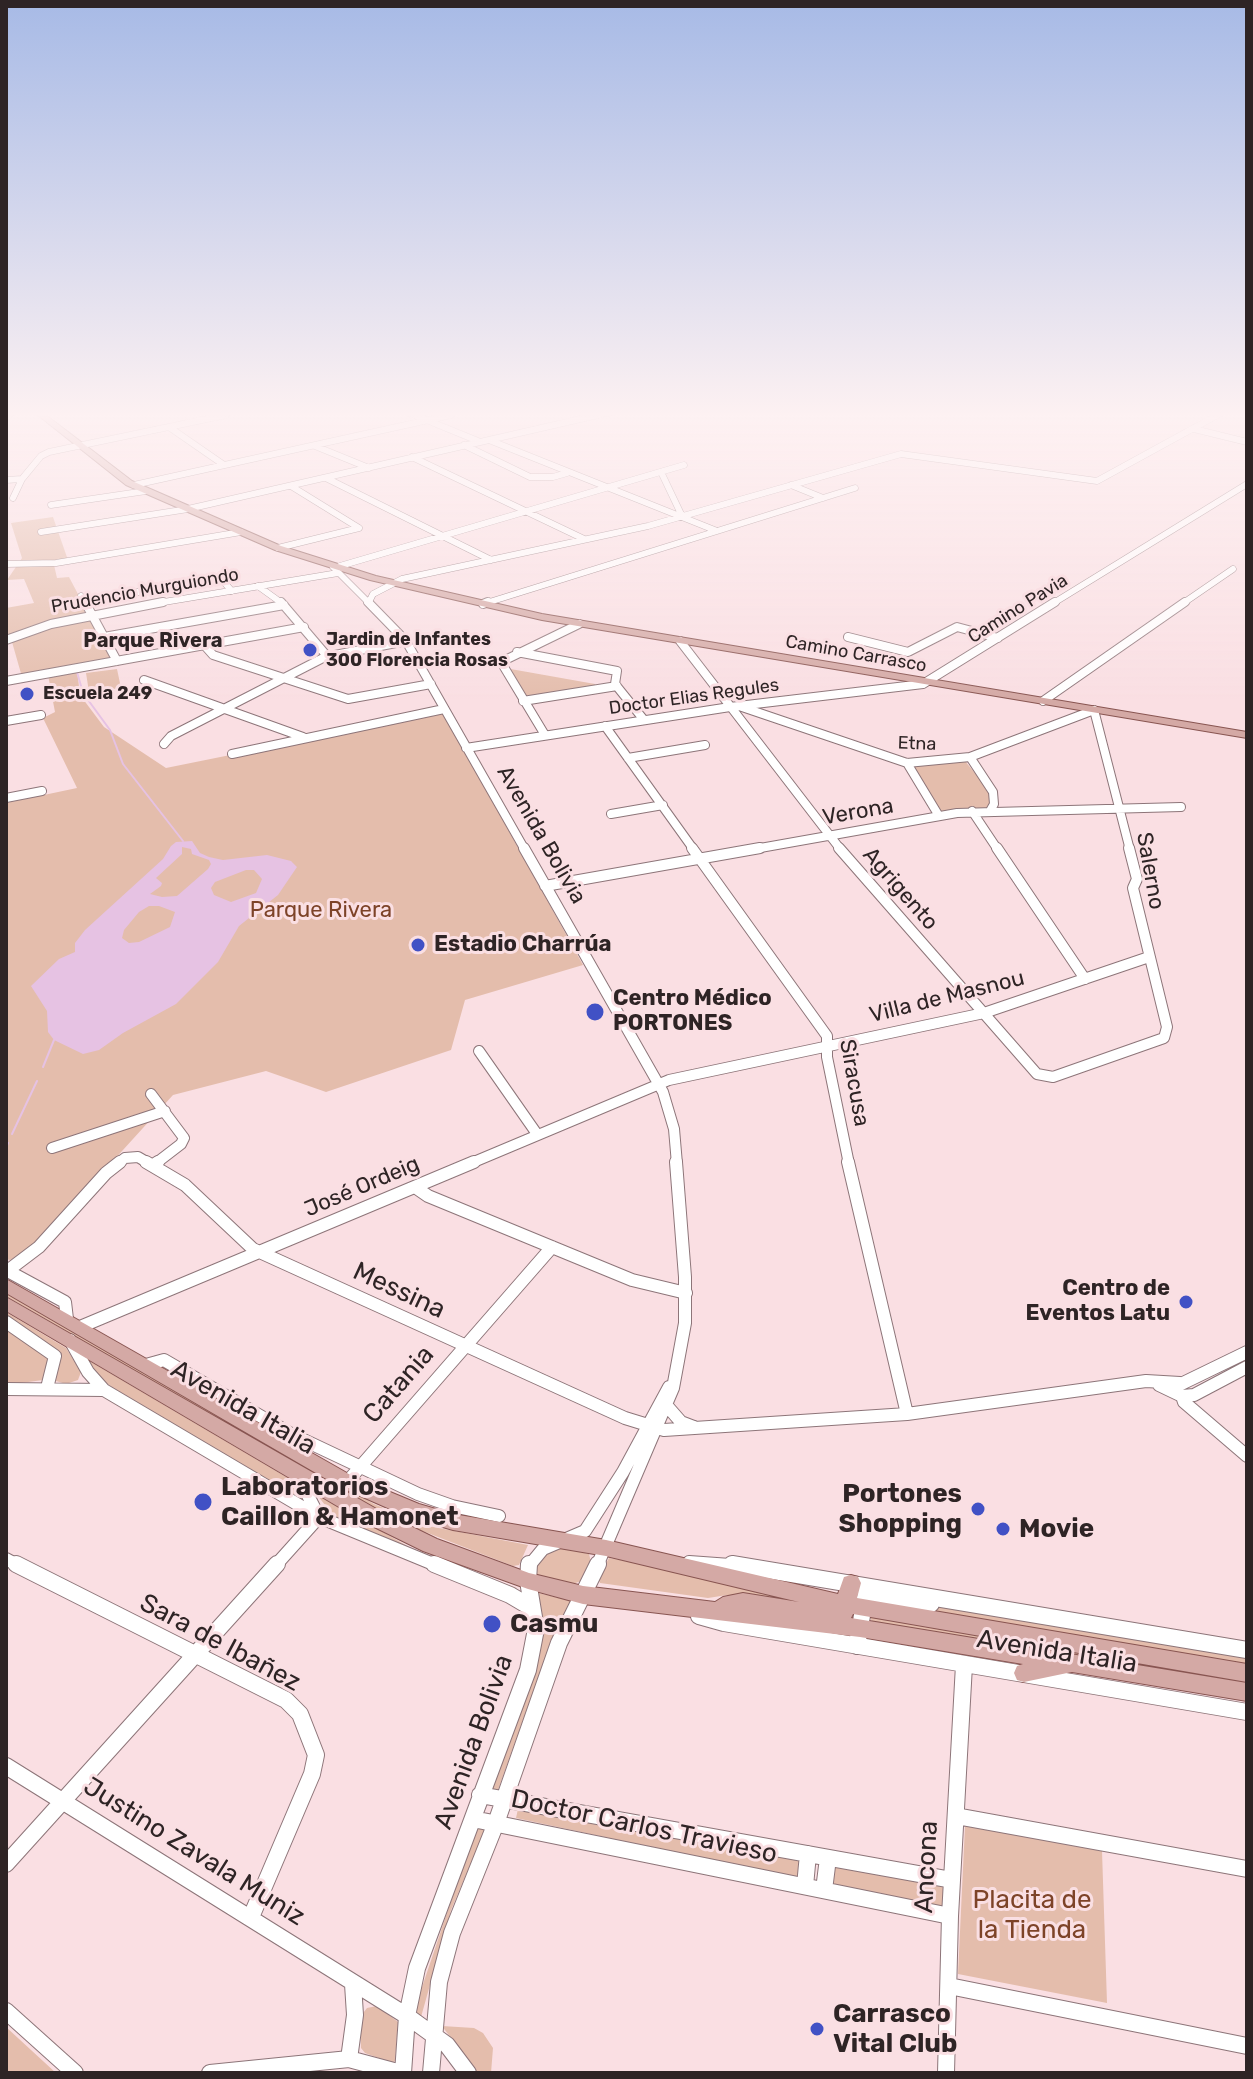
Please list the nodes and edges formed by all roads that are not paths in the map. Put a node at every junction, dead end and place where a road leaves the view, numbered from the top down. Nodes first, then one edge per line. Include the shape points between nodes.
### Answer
1 (188, 509) joint
2 (328, 509) edge
3 (390, 509) edge
4 (521, 509) edge
5 (532, 509) edge
6 (663, 509) edge
7 (679, 509) edge
8 (707, 509) edge
9 (788, 509) edge
10 (1207, 509) edge
11 (525, 511) junction
12 (682, 516) junction
13 (717, 531) junction
14 (41, 532) dead end
15 (241, 532) junction
16 (443, 535) junction
17 (584, 540) junction
18 (278, 548) junction
19 (491, 560) junction
20 (6, 564) edge
21 (337, 568) junction
22 (1233, 569) dead end
23 (354, 573) junction
24 (378, 576) junction
25 (395, 582) junction
26 (350, 584) junction
27 (258, 586) junction
28 (357, 590) junction
29 (380, 590) junction
30 (232, 591) junction
31 (369, 602) junction
32 (483, 604) junction
33 (284, 605) junction
34 (91, 615) junction
35 (579, 624) junction
36 (304, 627) junction
37 (104, 637) junction
38 (848, 637) dead end
39 (998, 638) junction
40 (6, 640) edge
41 (406, 641) junction
42 (680, 641) junction
43 (205, 646) junction
44 (517, 652) junction
45 (327, 656) junction
46 (117, 661) junction
47 (44, 674) junction
48 (284, 678) junction
49 (144, 680) dead end
50 (6, 681) edge
51 (927, 682) junction
52 (47, 684) dead end
53 (431, 684) junction
54 (617, 686) junction
55 (523, 701) junction
56 (1043, 701) junction
57 (735, 706) junction
58 (225, 709) junction
59 (444, 709) junction
60 (1094, 710) junction
61 (41, 715) dead end
62 (644, 720) junction
63 (6, 721) edge
64 (605, 726) junction
65 (545, 735) junction
66 (1247, 735) edge
67 (303, 737) dead end
68 (164, 744) dead end
69 (705, 745) dead end
70 (466, 748) junction
71 (232, 754) dead end
72 (970, 757) junction
73 (628, 758) junction
74 (907, 763) junction
75 (42, 791) dead end
76 (6, 798) edge
77 (663, 805) junction
78 (1181, 807) dead end
79 (1118, 808) junction
80 (972, 811) junction
81 (990, 811) junction
82 (611, 814) dead end
83 (939, 816) junction
84 (829, 836) junction
85 (701, 859) junction
86 (545, 886) junction
87 (1149, 957) junction
88 (1085, 979) junction
89 (984, 1013) junction
90 (827, 1046) junction
91 (479, 1051) dead end
92 (1044, 1077) joint
93 (659, 1084) junction
94 (151, 1094) dead end
95 (165, 1111) junction
96 (537, 1134) junction
97 (52, 1148) dead end
98 (155, 1164) junction
99 (415, 1187) junction
100 (552, 1247) junction
101 (259, 1252) junction
102 (6, 1275) edge
103 (686, 1293) junction
104 (6, 1303) edge
105 (6, 1322) edge
106 (70, 1322) junction
107 (465, 1345) junction
108 (1247, 1352) edge
109 (146, 1365) junction
110 (1247, 1367) edge
111 (88, 1372) junction
112 (672, 1382) junction
113 (53, 1388) junction
114 (6, 1389) edge
115 (104, 1390) junction
116 (1184, 1390) junction
117 (667, 1406) junction
118 (907, 1414) junction
119 (652, 1427) junction
120 (696, 1428) junction
121 (1247, 1456) edge
122 (361, 1467) junction
123 (295, 1471) junction
124 (347, 1482) junction
125 (499, 1516) dead end
126 (319, 1517) junction
127 (568, 1541) junction
128 (606, 1548) junction
129 (6, 1559) edge
130 (671, 1562) junction
131 (528, 1581) junction
132 (851, 1583) junction
133 (583, 1595) junction
134 (663, 1604) junction
135 (532, 1608) junction
136 (1020, 1612) junction
137 (856, 1621) junction
138 (1247, 1650) edge
139 (197, 1654) junction
140 (1076, 1663) junction
141 (964, 1665) junction
142 (1024, 1673) junction
143 (1247, 1673) edge
144 (1247, 1692) edge
145 (1247, 1712) edge
146 (6, 1766) edge
147 (480, 1795) junction
148 (503, 1799) junction
149 (64, 1801) junction
150 (956, 1816) junction
151 (473, 1819) junction
152 (496, 1823) junction
153 (808, 1854) junction
154 (828, 1858) junction
155 (6, 1864) edge
156 (1247, 1869) edge
157 (952, 1880) junction
158 (805, 1886) junction
159 (824, 1890) junction
160 (950, 1916) junction
161 (251, 1917) junction
162 (353, 1984) junction
163 (949, 1986) junction
164 (6, 2011) edge
165 (407, 2016) junction
166 (433, 2034) junction
167 (1247, 2046) edge
168 (349, 2059) junction
169 (75, 2073) edge
170 (210, 2073) edge
171 (402, 2073) edge
172 (431, 2073) edge
173 (468, 2073) edge
174 (946, 2073) edge

1 - 14 street
1 - 15 main road, Camino Carrasco
2 - 18 street via 359,528
3 - 16 street
4 - 11 street
5 - 11 street, Prudencio Murguiondo
6 - 12 street
7 - 12 street
8 - 12 street
9 - 13 street
10 - 39 street, Camino Pavia
11 - 16 street, Prudencio Murguiondo
11 - 17 street
12 - 13 street
12 - 17 street
13 - 32 street
15 - 18 main road, Camino Carrasco
15 - 20 street via 50,563
16 - 19 street
16 - 21 street, Prudencio Murguiondo
17 - 19 street
18 - 21 main road, Camino Carrasco
19 - 25 street
21 - 23 main road, Camino Carrasco
21 - 24 main road, Camino Carrasco
21 - 26 street, Avenida Bolivia
21 - 27 street, Prudencio Murguiondo
22 - 56 street
23 - 24 street, Camino Carrasco
23 - 25 main road, Camino Carrasco
23 - 26 street
24 - 25 main road, Camino Carrasco
25 - 29 street
25 - 32 main road, Camino Carrasco
26 - 28 street, Avenida Bolivia
27 - 30 street, Prudencio Murguiondo
27 - 33 street
28 - 29 street
28 - 31 street, Avenida Bolivia
29 - 31 street
30 - 34 street, Prudencio Murguiondo
30 - 34 street via 221,578 83,599
31 - 41 street, Avenida Bolivia
32 - 35 main road, Camino Carrasco
33 - 36 street
33 - 37 street
34 - 37 street
34 - 40 street, Prudencio Murguiondo
35 - 42 main road, Camino Carrasco
35 - 44 street
36 - 43 street
36 - 45 street
37 - 46 street
38 - 39 street via 908,652 957,627
39 - 51 street, Camino Pavia
41 - 45 street
41 - 53 street, Avenida Bolivia
42 - 51 main road, Camino Carrasco
42 - 57 street, Agrigento
43 - 46 street
43 - 48 street via 213,655
44 - 54 street via 614,669
44 - 55 street via 501,665
45 - 48 street
46 - 47 street
47 - 50 street
47 - 52 street
48 - 53 street via 352,700
48 - 58 street
49 - 58 street
51 - 56 main road, Camino Carrasco
51 - 57 street, Doctor Elias Regules
53 - 59 street, Avenida Bolivia
54 - 55 street
54 - 62 street
55 - 65 street
56 - 60 main road, Camino Carrasco
57 - 62 street, Doctor Elias Regules
57 - 74 street, Etna
57 - 84 street, Agrigento
58 - 67 street
58 - 68 street
59 - 70 street, Avenida Bolivia
59 - 71 street
60 - 66 main road, Camino Carrasco
60 - 72 street, Etna
60 - 79 street, Salerno
61 - 63 street
62 - 64 street, Doctor Elias Regules
64 - 65 street, Doctor Elias Regules
64 - 73 street, Siracusa
65 - 70 street, Doctor Elias Regules
69 - 73 street
70 - 86 street, Avenida Bolivia
72 - 74 street, Etna
72 - 81 street via 993,792
73 - 77 street, Siracusa
74 - 83 street
75 - 76 street
77 - 82 street
77 - 85 street, Siracusa
78 - 79 street, Verona
79 - 81 street, Verona
79 - 87 street, Salerno via 1137,879 1133,888
80 - 81 street, Verona
80 - 83 street, Verona
80 - 88 street
83 - 84 street, Verona
84 - 85 street, Verona
84 - 89 street, Agrigento
85 - 86 street, Verona
85 - 90 street, Siracusa via 827,1036
86 - 93 street, Avenida Bolivia
87 - 88 street, Villa de Masnou
87 - 92 street, Salerno via 1167,1027 1164,1038
88 - 89 street, Villa de Masnou
89 - 90 street, Villa de Masnou
89 - 92 street, Agrigento
90 - 93 street, Villa de Masnou
90 - 118 street, Siracusa via 860,1220
91 - 96 street
93 - 96 street, José Ordeig
93 - 103 street, Avenida Bolivia via 674,1129
94 - 95 street
95 - 97 street
95 - 98 street via 183,1135 181,1144
96 - 99 street, José Ordeig
98 - 101 street, Messina
98 - 102 street via 138,1157 119,1162
99 - 100 street
99 - 101 street, José Ordeig
100 - 103 street via 632,1280
100 - 107 street, Catania
101 - 106 street, José Ordeig
101 - 107 street, Messina
102 - 106 main road, Avenida Italia
103 - 112 street, Avenida Bolivia
104 - 106 main road, Avenida Italia
105 - 113 street via 55,1356
106 - 109 main road, Avenida Italia
106 - 111 street
106 - 123 main road, Avenida Italia
107 - 119 street, Messina
107 - 122 street, Catania
108 - 116 street
109 - 122 street, Avenida Italia via 164,1360 291,1434
109 - 124 main road, Avenida Italia
110 - 116 street
111 - 113 street via 75,1385
111 - 115 street
112 - 117 street, Avenida Bolivia
112 - 119 street, Avenida Bolivia
113 - 114 street
113 - 115 street
115 - 126 street
116 - 118 street via 1146,1381
116 - 121 street via 1184,1402
117 - 119 street, Avenida Bolivia
117 - 120 street via 681,1422
118 - 120 street
119 - 120 street
119 - 127 street, Avenida Bolivia via 591,1524
119 - 128 street, Avenida Bolivia
122 - 124 street, Catania
122 - 125 street, Avenida Italia via 452,1506
123 - 126 street
123 - 131 main road, Avenida Italia via 391,1527
124 - 127 main road, Avenida Italia via 391,1503 453,1522
126 - 135 street
126 - 139 street
127 - 128 main road, Avenida Italia
127 - 131 street, Avenida Bolivia via 536,1553
128 - 130 main road, Avenida Italia
128 - 133 street, Avenida Bolivia
129 - 139 street, Sara de Ibañez
130 - 132 street, Avenida Italia via 727,1563
130 - 137 main road, Avenida Italia
131 - 133 main road, Avenida Italia
131 - 135 street, Avenida Bolivia
132 - 136 street, Avenida Italia
132 - 137 main road
133 - 134 main road, Avenida Italia
133 - 148 street, Avenida Bolivia via 559,1643
134 - 137 main road, Avenida Italia
134 - 137 street, Avenida Italia via 724,1623
135 - 147 street, Avenida Bolivia via 536,1636 528,1670
136 - 137 street, Avenida Italia via 975,1611 873,1594 865,1597
136 - 138 street, Avenida Italia
137 - 140 main road, Avenida Italia
137 - 141 street, Avenida Italia
137 - 143 main road, Avenida Italia
139 - 149 street
139 - 161 street, Sara de Ibañez via 286,1700 300,1714 316,1755
140 - 142 main road
140 - 144 main road, Avenida Italia
141 - 142 street, Avenida Italia
141 - 150 street, Ancona
142 - 145 street, Avenida Italia
146 - 149 street, Justino Zavala Muniz
147 - 148 street, Doctor Carlos Travieso
147 - 151 street, Avenida Bolivia
148 - 152 street, Avenida Bolivia
148 - 153 street, Doctor Carlos Travieso
149 - 155 street
149 - 161 street, Justino Zavala Muniz
150 - 156 street
150 - 157 street, Ancona
151 - 152 street, Doctor Carlos Travieso
151 - 165 street, Avenida Bolivia via 417,1968
152 - 158 street, Doctor Carlos Travieso
152 - 166 street, Avenida Bolivia via 452,1933
153 - 154 street, Doctor Carlos Travieso
153 - 158 street, Doctor Carlos Travieso
154 - 157 street, Doctor Carlos Travieso
154 - 159 street
157 - 160 street, Ancona
158 - 159 street, Doctor Carlos Travieso
159 - 160 street, Doctor Carlos Travieso
160 - 163 street, Ancona
161 - 162 street, Justino Zavala Muniz
162 - 165 street, Justino Zavala Muniz
162 - 168 street
163 - 167 street
163 - 174 street, Ancona
164 - 169 street
165 - 166 street, Justino Zavala Muniz
165 - 171 street, Avenida Bolivia
166 - 172 street, Avenida Bolivia
166 - 173 street, Justino Zavala Muniz
168 - 170 street
168 - 171 street

